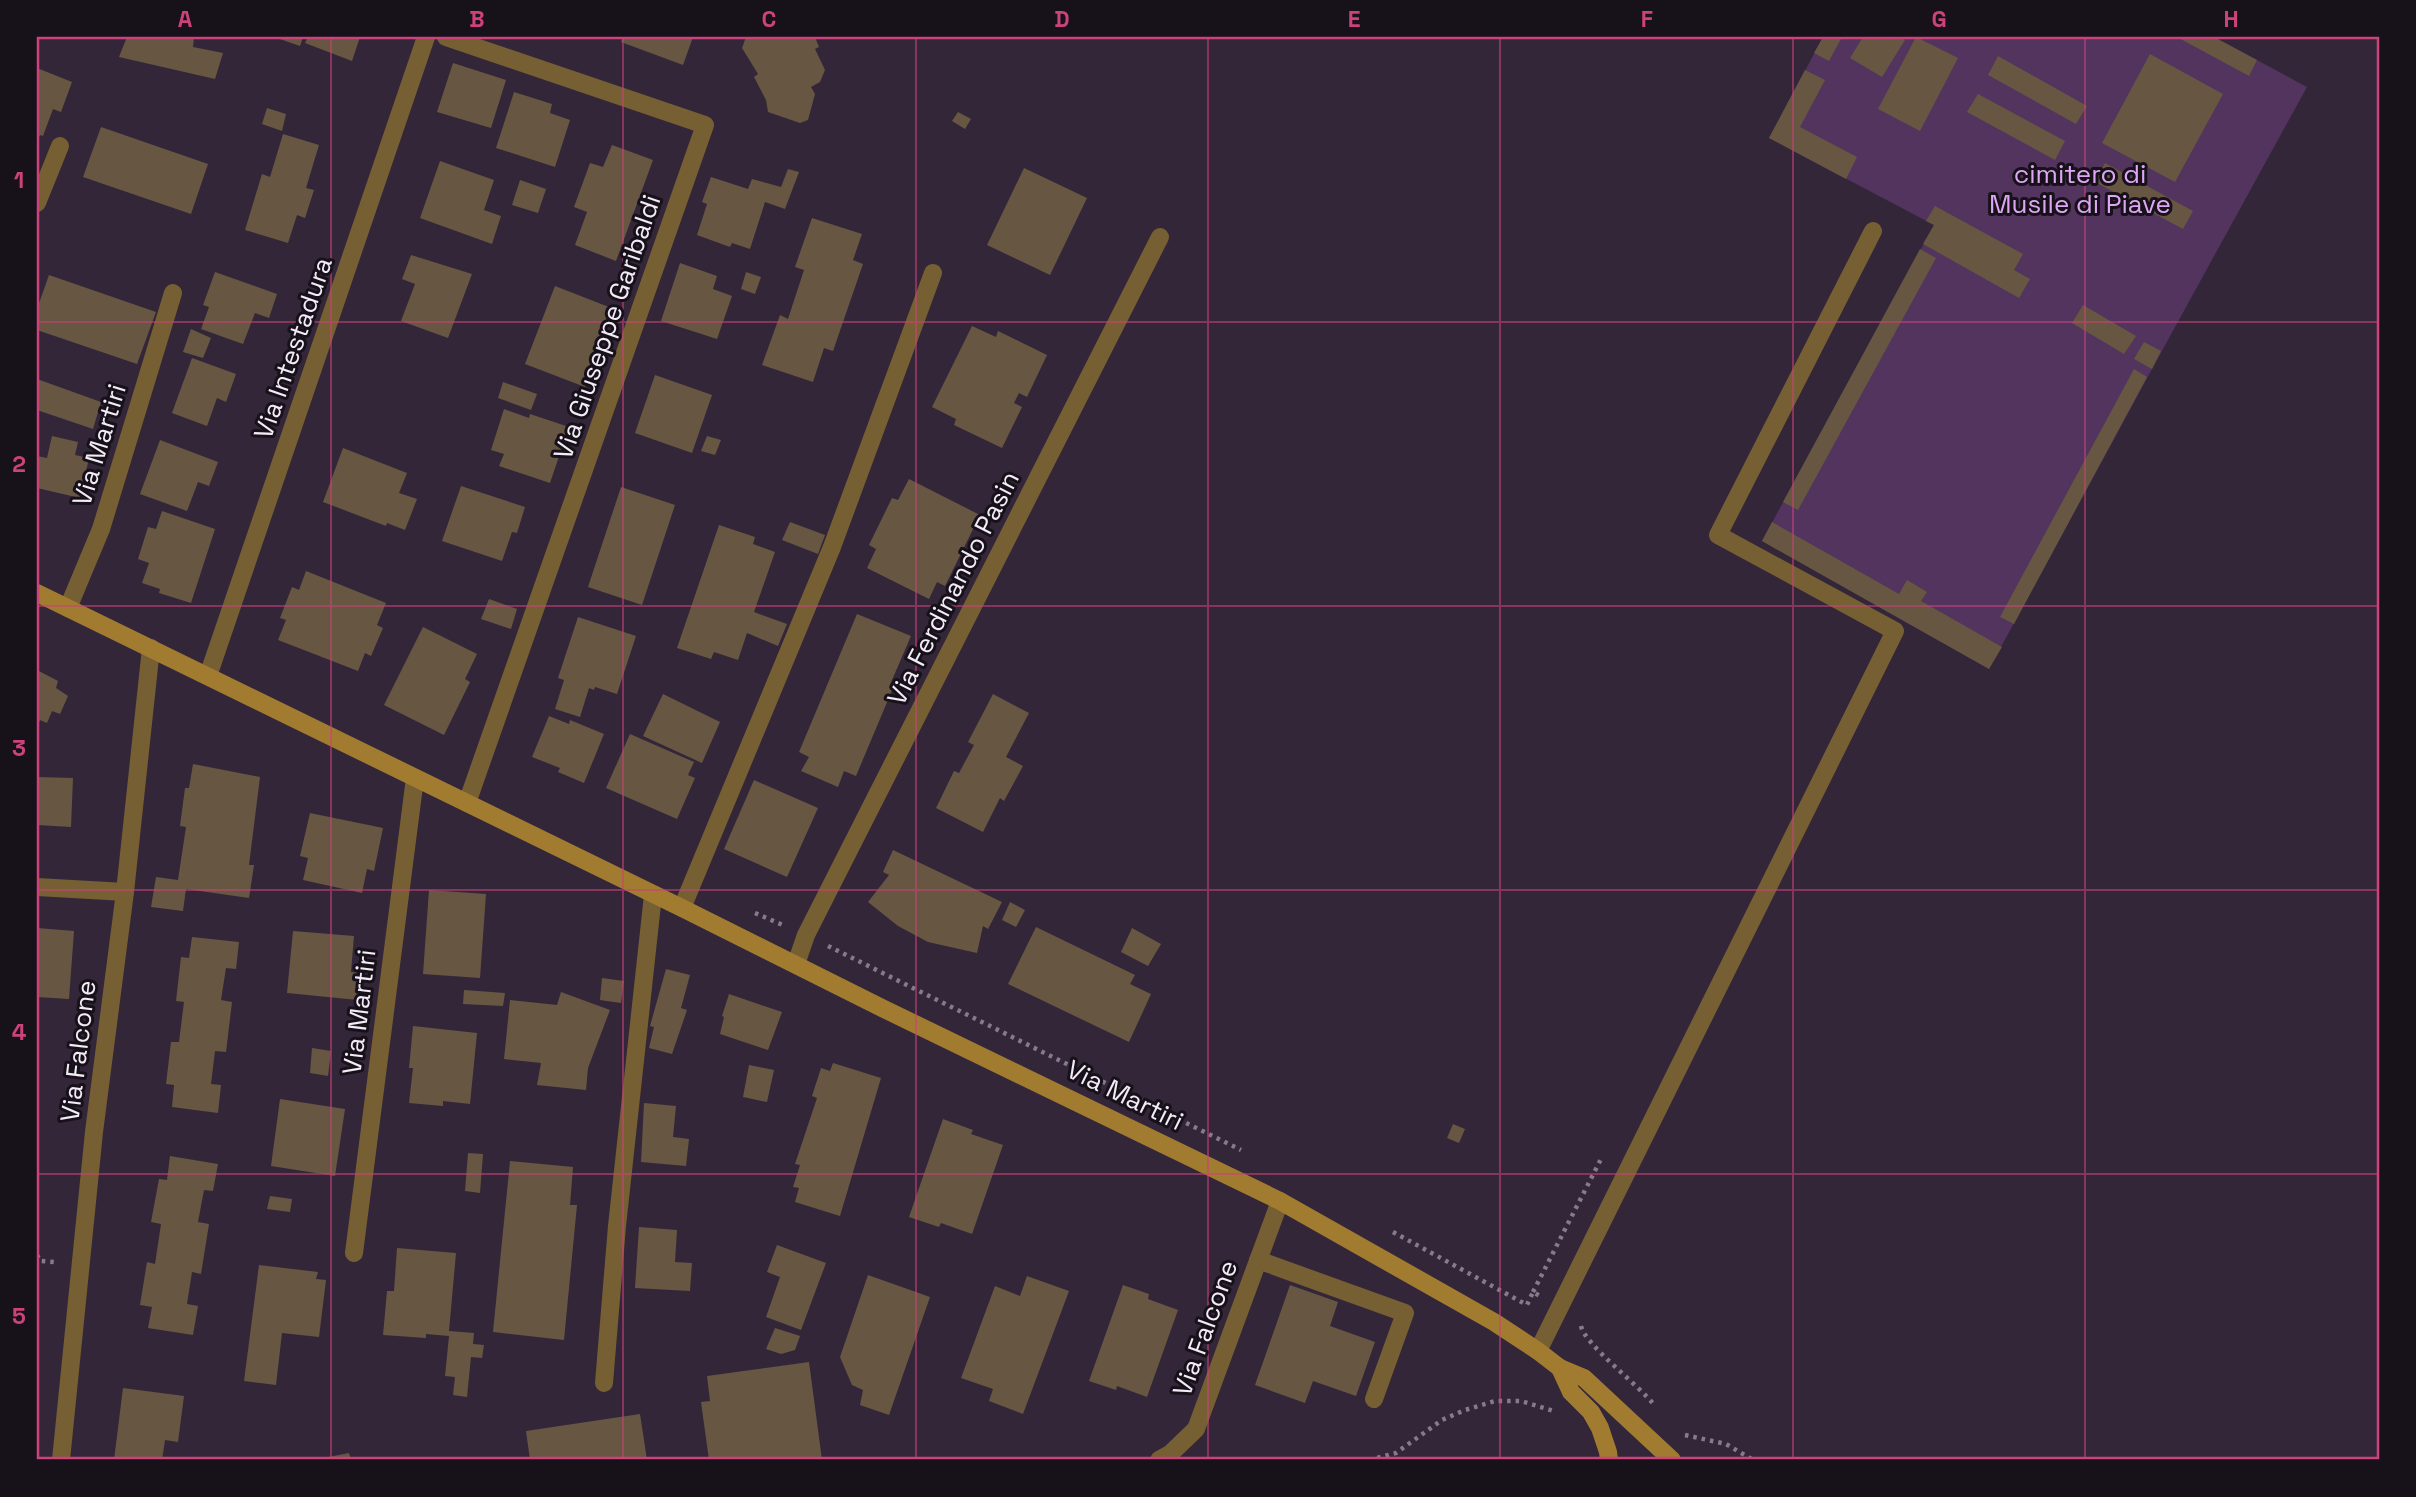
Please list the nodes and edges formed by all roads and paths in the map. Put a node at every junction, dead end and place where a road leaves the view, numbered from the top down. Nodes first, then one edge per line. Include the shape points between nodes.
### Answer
1 (426, 37) edge
2 (446, 37) edge
3 (60, 146) dead end
4 (37, 203) edge
5 (1873, 231) dead end
6 (1160, 237) dead end
7 (933, 273) dead end
8 (173, 293) dead end
9 (37, 593) edge
10 (68, 608) junction
11 (151, 648) junction
12 (208, 676) junction
13 (415, 778) junction
14 (467, 803) junction
15 (37, 887) edge
16 (125, 892) junction
17 (653, 895) junction
18 (682, 908) junction
19 (796, 964) junction
20 (1280, 1201) junction
21 (354, 1253) dead end
22 (1258, 1260) junction
23 (1538, 1350) junction
24 (1615, 1364) dead end
25 (1560, 1368) junction
26 (604, 1383) dead end
27 (1593, 1385) junction
28 (1374, 1399) dead end
29 (1579, 1400) junction
30 (61, 1460) edge
31 (1159, 1460) edge
32 (1369, 1460) edge
33 (1609, 1460) edge
34 (1672, 1460) edge

1 - 12 street, Via Intestadura
2 - 14 street, Via Giuseppe Garibaldi via 705,125
3 - 4 street
5 - 23 street via 1718,535 1895,631
6 - 19 street, Via Ferdinando Pasin via 806,935
7 - 18 street via 832,547
8 - 10 street, Via Martiri via 101,529
9 - 10 street, Via Martiri
10 - 11 street, Via Martiri
11 - 12 street, Via Martiri
11 - 16 street, Via Falcone
12 - 13 street, Via Martiri
13 - 14 street, Via Martiri
13 - 21 street, Via Martiri
14 - 17 street, Via Martiri
15 - 16 street
16 - 30 street, Via Falcone via 94,1132
17 - 18 street, Via Martiri
17 - 26 street
18 - 19 street, Via Martiri
19 - 20 street, Via Martiri
20 - 22 street, Via Falcone
20 - 23 street, Via Martiri
22 - 28 street via 1405,1313
22 - 31 street, Via Falcone via 1196,1429
23 - 25 street, Via Martiri
24 - 27 path
25 - 27 street, Via Martiri
25 - 29 street, Via Martiri
27 - 34 street, Via Martiri
29 - 32 path via 1564,1414 1521,1401 1495,1401 1443,1420 1396,1453
29 - 33 street, Via Martiri via 1600,1428

